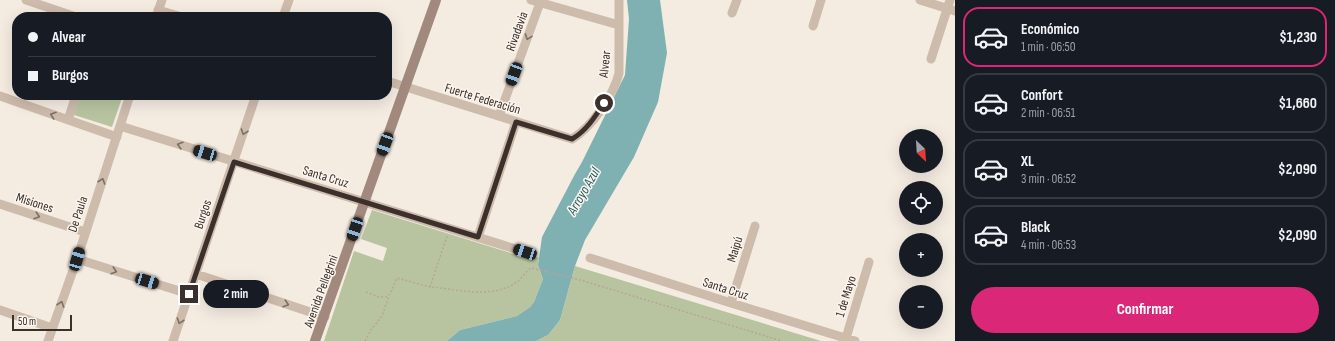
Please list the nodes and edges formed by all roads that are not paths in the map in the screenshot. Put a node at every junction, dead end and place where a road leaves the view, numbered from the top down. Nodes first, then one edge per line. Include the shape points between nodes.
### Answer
1 (26, 0) edge
2 (162, 0) edge
3 (289, 0) edge
4 (436, 0) edge
5 (531, 0) edge
6 (619, 0) edge
7 (737, 0) edge
8 (821, 0) edge
9 (920, 0) edge
10 (540, 1) edge
11 (951, 7) edge
12 (61, 12) edge
13 (157, 12) edge
14 (285, 12) edge
15 (732, 13) dead end
16 (619, 25) junction
17 (813, 26) dead end
18 (931, 59) dead end
19 (392, 83) edge
20 (406, 87) junction
21 (0, 96) edge
22 (74, 100) edge
23 (128, 100) edge
24 (254, 100) edge
25 (499, 116) junction
26 (68, 120) junction
27 (516, 122) junction
28 (120, 126) junction
29 (117, 137) junction
30 (572, 139) joint
31 (234, 162) junction
32 (364, 202) junction
33 (0, 204) edge
34 (755, 226) dead end
35 (84, 232) junction
36 (478, 237) junction
37 (525, 252) dead end
38 (590, 258) dead end
39 (77, 259) junction
40 (869, 262) dead end
41 (196, 274) junction
42 (189, 294) junction
43 (731, 303) junction
44 (0, 310) edge
45 (325, 317) junction
46 (52, 328) junction
47 (846, 338) junction
48 (48, 341) edge
49 (173, 341) edge
50 (315, 341) edge
51 (855, 341) edge

1 - 12 street
2 - 13 street
3 - 14 street
4 - 20 main road, Avenida Pellegrini
5 - 10 street
6 - 16 street, Alvear
7 - 15 street
8 - 17 street
9 - 11 street
10 - 16 street
10 -> 25 street, Rivadavia
11 - 18 street
16 - 30 street, Alvear via 617,82 585,130
19 - 20 street, Fuerte Federación
20 - 25 street, Fuerte Federación
20 - 32 main road, Avenida Pellegrini
26 -> 21 street
22 - 26 street
23 - 28 street, De Paula
24 -> 31 street, Burgos
25 - 27 street, Fuerte Federación
26 - 29 street
27 - 30 street, Fuerte Federación
27 - 36 street
28 - 29 street, De Paula
31 -> 28 street, Santa Cruz
35 -> 29 street, De Paula
31 - 32 street, Santa Cruz
31 - 41 street, Burgos
32 - 36 street, Santa Cruz
32 - 45 main road, Avenida Pellegrini
33 -> 35 street, Misiones
34 - 43 street, Maipú
35 - 39 street, De Paula
36 - 37 street, Santa Cruz
38 - 43 street, Santa Cruz
39 -> 42 street
46 -> 39 street, De Paula
40 - 47 street, 1 de Mayo
41 - 42 street, Burgos
41 -> 45 street
42 -> 49 street, Burgos
43 - 47 street, Santa Cruz
44 - 46 street
45 - 50 main road, Avenida Pellegrini
46 - 48 street, De Paula
47 - 51 street, Santa Cruz

